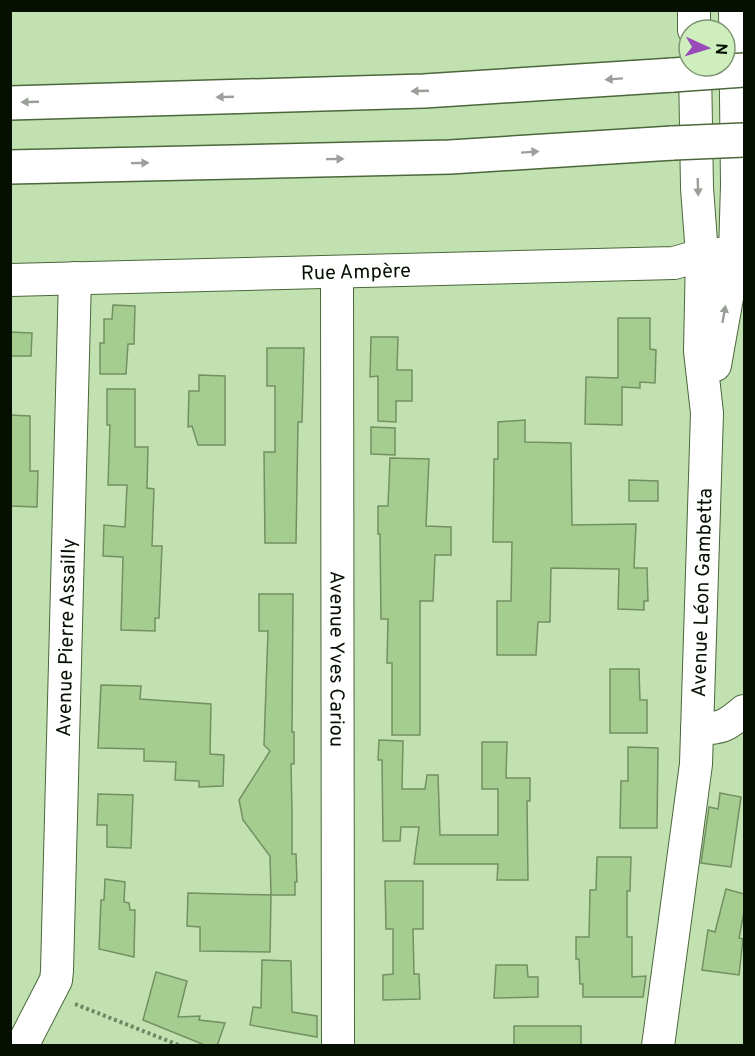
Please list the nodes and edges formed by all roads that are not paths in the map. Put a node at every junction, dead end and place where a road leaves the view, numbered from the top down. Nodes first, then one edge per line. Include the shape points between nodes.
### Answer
1 (735, 10) edge
2 (677, 71) edge
3 (685, 78) edge
4 (10, 103) edge
5 (744, 140) edge
6 (10, 166) edge
7 (735, 253) junction
8 (702, 255) junction
9 (337, 273) junction
10 (75, 278) junction
11 (10, 280) edge
12 (707, 413) junction
13 (744, 711) edge
14 (696, 729) junction
15 (22, 1046) edge
16 (338, 1046) edge
17 (658, 1046) edge

1 - 7 street, Avenue Léon Gambetta
2 -> 4 highway via 424,91
3 -> 8 street, Avenue Léon Gambetta
6 -> 5 highway, bridge via 450,157
7 - 8 street
12 -> 7 street, Avenue Léon Gambetta
8 - 9 street, Rue Ampère via 674,263
8 - 12 street, Avenue Léon Gambetta via 700,351
9 - 10 street, Rue Ampère
9 - 16 street, Avenue Yves Cariou
10 - 11 street, Rue Ampère
10 - 15 street, Avenue Pierre Assailly via 57,971
12 - 14 street, Avenue Léon Gambetta
13 - 14 street via 728,725
14 - 17 street, Avenue Léon Gambetta via 696,771

